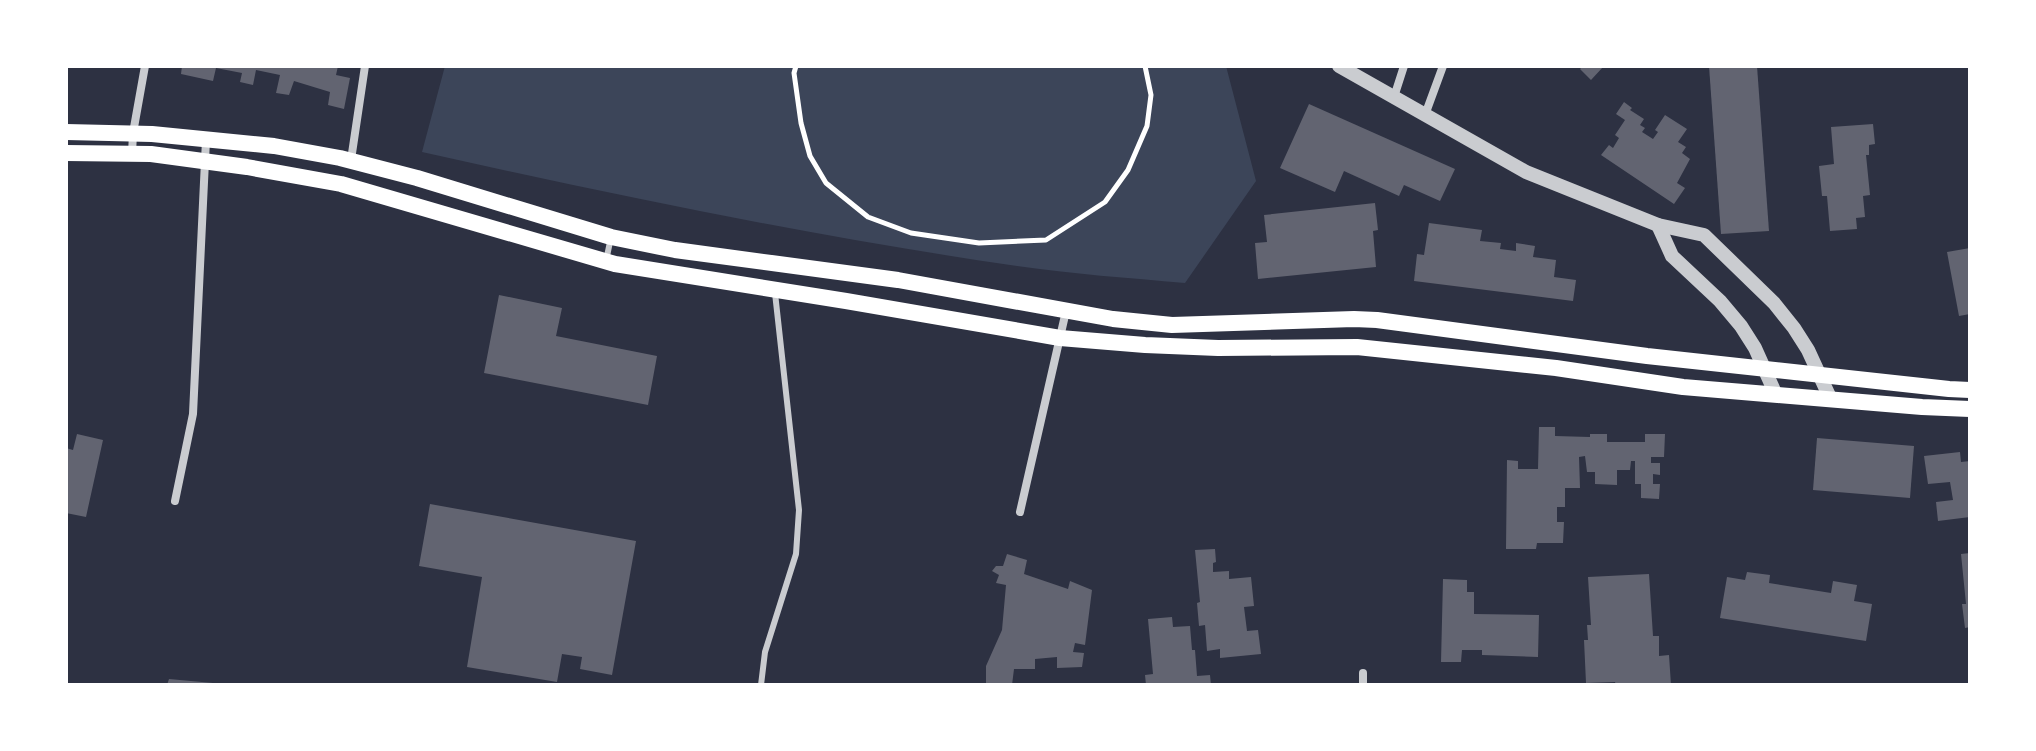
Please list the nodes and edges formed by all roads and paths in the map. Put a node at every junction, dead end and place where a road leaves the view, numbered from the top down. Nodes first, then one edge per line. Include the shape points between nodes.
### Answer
1 (145, 66) edge
2 (365, 66) edge
3 (796, 66) edge
4 (1145, 66) edge
5 (1339, 66) edge
6 (1404, 66) edge
7 (1443, 66) edge
8 (1394, 97) junction
9 (1425, 115) junction
10 (66, 132) edge
11 (133, 133) junction
12 (206, 139) junction
13 (66, 153) edge
14 (132, 154) junction
15 (205, 161) junction
16 (351, 161) junction
17 (1658, 225) junction
18 (611, 237) junction
19 (701, 253) junction
20 (606, 261) junction
21 (697, 276) junction
22 (775, 289) junction
23 (1066, 311) junction
24 (1060, 338) junction
25 (1765, 370) junction
26 (1820, 375) junction
27 (1970, 390) edge
28 (1776, 395) junction
29 (1831, 400) junction
30 (1970, 409) edge
31 (175, 501) dead end
32 (1020, 512) dead end
33 (1363, 673) dead end
34 (761, 685) edge
35 (1363, 685) edge

1 - 11 street
2 - 16 street
3 - 4 path via 801,123 810,156 826,183 868,217 911,233 979,243 1046,240 1105,202 1128,170 1147,126 1151,95
5 - 8 street
6 - 8 street
7 - 9 street
8 - 9 street
9 - 17 street via 1526,172
10 - 11 main road
11 - 12 main road
11 - 14 street
12 - 15 street
12 - 16 main road
13 - 14 main road
14 - 15 main road
15 - 20 main road via 341,184
15 - 31 street via 193,414
16 - 18 main road
17 - 25 street via 1672,256 1741,326
17 - 26 street via 1704,235 1774,303
18 - 19 main road
18 - 20 lane
19 - 21 lane
19 - 23 main road via 898,280
20 - 21 main road
21 - 22 main road
22 - 24 main road
22 - 34 lane via 799,510 796,554 765,652
23 - 24 street
23 - 25 main road via 1172,325 1377,320
24 - 28 main road via 1218,348 1357,347
24 - 32 street
25 - 26 main road
25 - 28 street
26 - 27 main road
26 - 29 street
28 - 29 main road
29 - 30 main road
33 - 35 street

